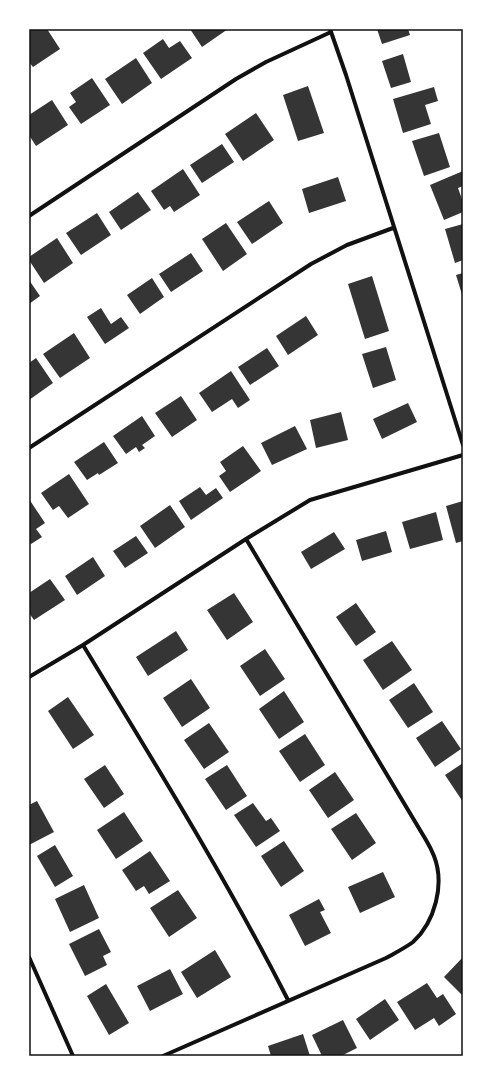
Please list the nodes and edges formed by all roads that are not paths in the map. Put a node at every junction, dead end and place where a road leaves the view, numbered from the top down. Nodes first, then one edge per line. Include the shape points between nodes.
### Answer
1 (330, 30) edge
2 (29, 216) edge
3 (393, 228) junction
4 (463, 445) edge
5 (29, 448) edge
6 (463, 455) edge
7 (246, 539) junction
8 (83, 645) junction
9 (29, 677) edge
10 (29, 957) edge
11 (288, 1000) junction
12 (73, 1056) edge
13 (163, 1056) edge

1 - 2 street via 236,79
1 - 3 street
3 - 4 street
3 - 5 street via 347,245 311,264
6 - 7 street via 310,500
7 - 8 street
7 - 11 street via 426,840 434,856 438,874 438,893 434,910 413,942 386,958
8 - 9 street
8 - 11 street via 198,836 259,942
10 - 12 street
11 - 13 street

